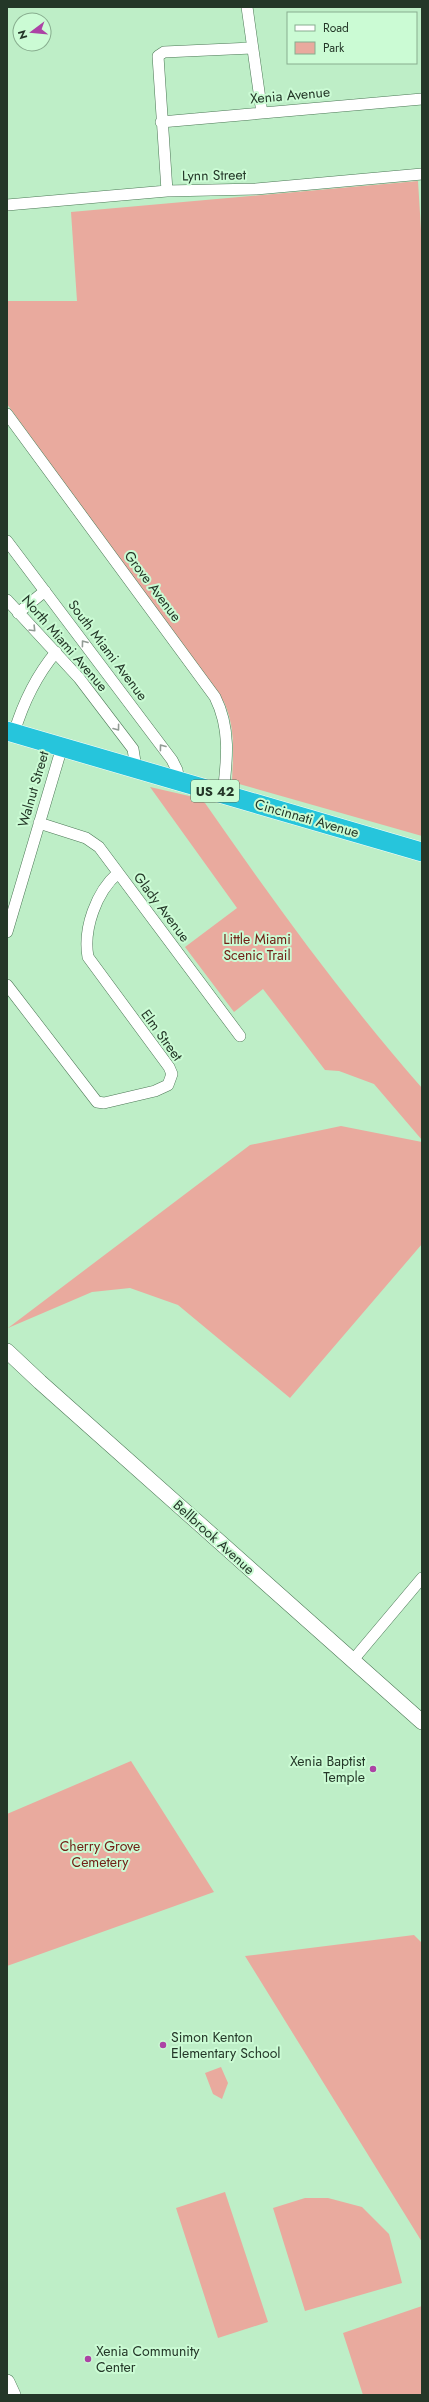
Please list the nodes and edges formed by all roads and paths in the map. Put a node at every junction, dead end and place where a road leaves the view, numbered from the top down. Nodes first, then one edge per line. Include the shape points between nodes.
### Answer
1 (247, 7) edge
2 (252, 48) junction
3 (422, 99) edge
4 (262, 113) junction
5 (162, 122) junction
6 (422, 174) edge
7 (167, 191) junction
8 (7, 205) edge
9 (7, 414) edge
10 (7, 541) edge
11 (45, 591) junction
12 (7, 600) edge
13 (18, 613) junction
14 (56, 652) junction
15 (10, 732) edge
16 (62, 746) junction
17 (136, 768) junction
18 (179, 781) junction
19 (224, 794) junction
20 (39, 823) junction
21 (422, 852) edge
22 (118, 873) junction
23 (7, 932) edge
24 (7, 985) edge
25 (240, 1036) dead end
26 (7, 1351) edge
27 (422, 1578) edge
28 (352, 1660) junction
29 (422, 1722) edge
30 (7, 2382) edge
31 (13, 2395) edge

1 - 2 street
2 - 4 street
2 - 5 street via 161,53 157,58
3 - 4 street, Xenia Avenue
4 - 5 street, Xenia Avenue
5 - 7 street
6 - 7 street, Lynn Street via 256,189
7 - 8 street, Lynn Street
9 - 19 street, Grove Avenue via 214,697 223,718 227,738
10 - 11 street, South Miami Avenue
11 - 13 street
18 -> 11 street, South Miami Avenue via 178,770 172,760
12 - 13 street, North Miami Avenue
13 -> 14 street, North Miami Avenue
14 - 15 street via 27,696
14 -> 17 street, North Miami Avenue via 133,748
15 - 16 highway, Cincinnati Avenue / US 42
16 - 17 highway, Cincinnati Avenue / US 42
16 - 20 street, Walnut Street
17 - 18 highway, Cincinnati Avenue / US 42
18 - 19 highway, Cincinnati Avenue / US 42
19 - 21 highway, Cincinnati Avenue / US 42
20 - 22 street, Glady Avenue via 92,841
20 - 23 street, Walnut Street
22 - 24 street, Elm Street via 106,885 95,908 87,939 88,958 170,1067 172,1074 168,1085 146,1094 104,1103 97,1102
22 - 25 street, Glady Avenue
26 - 28 street, Bellbrook Avenue
27 - 28 street
28 - 29 street, Bellbrook Avenue
30 - 31 street

